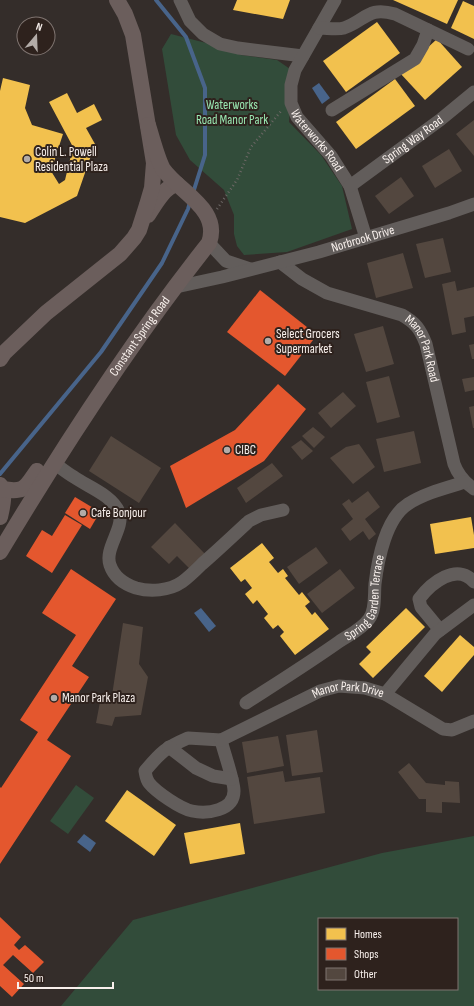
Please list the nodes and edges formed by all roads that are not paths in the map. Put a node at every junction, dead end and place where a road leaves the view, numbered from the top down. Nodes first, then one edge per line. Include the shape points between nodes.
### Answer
1 (117, 0) edge
2 (180, 0) edge
3 (335, 0) edge
4 (319, 28) junction
5 (428, 30) junction
6 (468, 49) dead end
7 (302, 56) junction
8 (474, 92) edge
9 (332, 110) dead end
10 (148, 125) junction
11 (350, 186) junction
12 (180, 188) junction
13 (474, 204) edge
14 (139, 230) junction
15 (366, 238) junction
16 (210, 243) junction
17 (280, 262) junction
18 (250, 269) junction
19 (176, 287) junction
20 (124, 357) junction
21 (0, 359) edge
22 (54, 463) junction
23 (469, 485) edge
24 (1, 487) edge
25 (283, 510) dead end
26 (0, 517) edge
27 (0, 552) edge
28 (474, 582) edge
29 (474, 605) edge
30 (440, 630) junction
31 (385, 694) junction
32 (246, 703) dead end
33 (474, 721) edge
34 (221, 740) junction
35 (168, 747) junction
36 (232, 779) junction

1 - 10 main road via 133,35
2 - 7 street via 190,21 203,34 220,44
3 - 4 street, Waterworks Road
4 - 5 street via 342,28 355,24 376,11 385,11
4 - 7 street, Waterworks Road
5 - 6 street
5 - 9 street via 415,59
7 - 11 street, Waterworks Road via 291,85 292,103 297,117 331,156
8 - 11 street, Spring Way Road
10 - 12 main road via 162,168
10 - 14 main road via 154,175
11 - 15 street, Waterworks Road
12 - 14 main road via 170,185
12 - 16 main road via 204,209 212,235
13 - 15 street, Norbrook Drive
14 - 21 main road via 120,254 46,313
15 - 17 street, Norbrook Drive
16 - 18 street via 226,261
16 - 19 main road, Constant Spring Road
17 - 18 street, Norbrook Drive
17 - 23 street, Manor Park Road via 302,279 327,292 402,315 413,321 421,330 454,464 458,474
18 - 19 street, Norbrook Drive
19 - 20 main road, Constant Spring Road
20 - 22 main road, Constant Spring Road
20 - 24 main road via 25,488 15,491
22 - 25 street via 105,496 113,504 119,513 119,523 109,555 112,571 120,581 146,591 164,590 182,583 249,521 261,514
22 - 27 main road, Constant Spring Road
23 - 32 street, Spring Garden Terrace via 430,493 407,504 391,524 385,538 378,562 373,609 369,619
24 - 26 main road via 3,502
28 - 30 street via 469,577 457,573 437,581 419,599 421,607
29 - 30 street
30 - 31 street
31 - 33 street, Manor Park Drive via 443,729 452,730
31 - 34 street, Manor Park Drive via 365,688 339,686 320,691
34 - 35 street via 188,738
34 - 36 street
35 - 36 street via 196,768 212,776
35 - 36 street via 145,771 146,779 177,805 192,811 207,812 227,806 233,799

